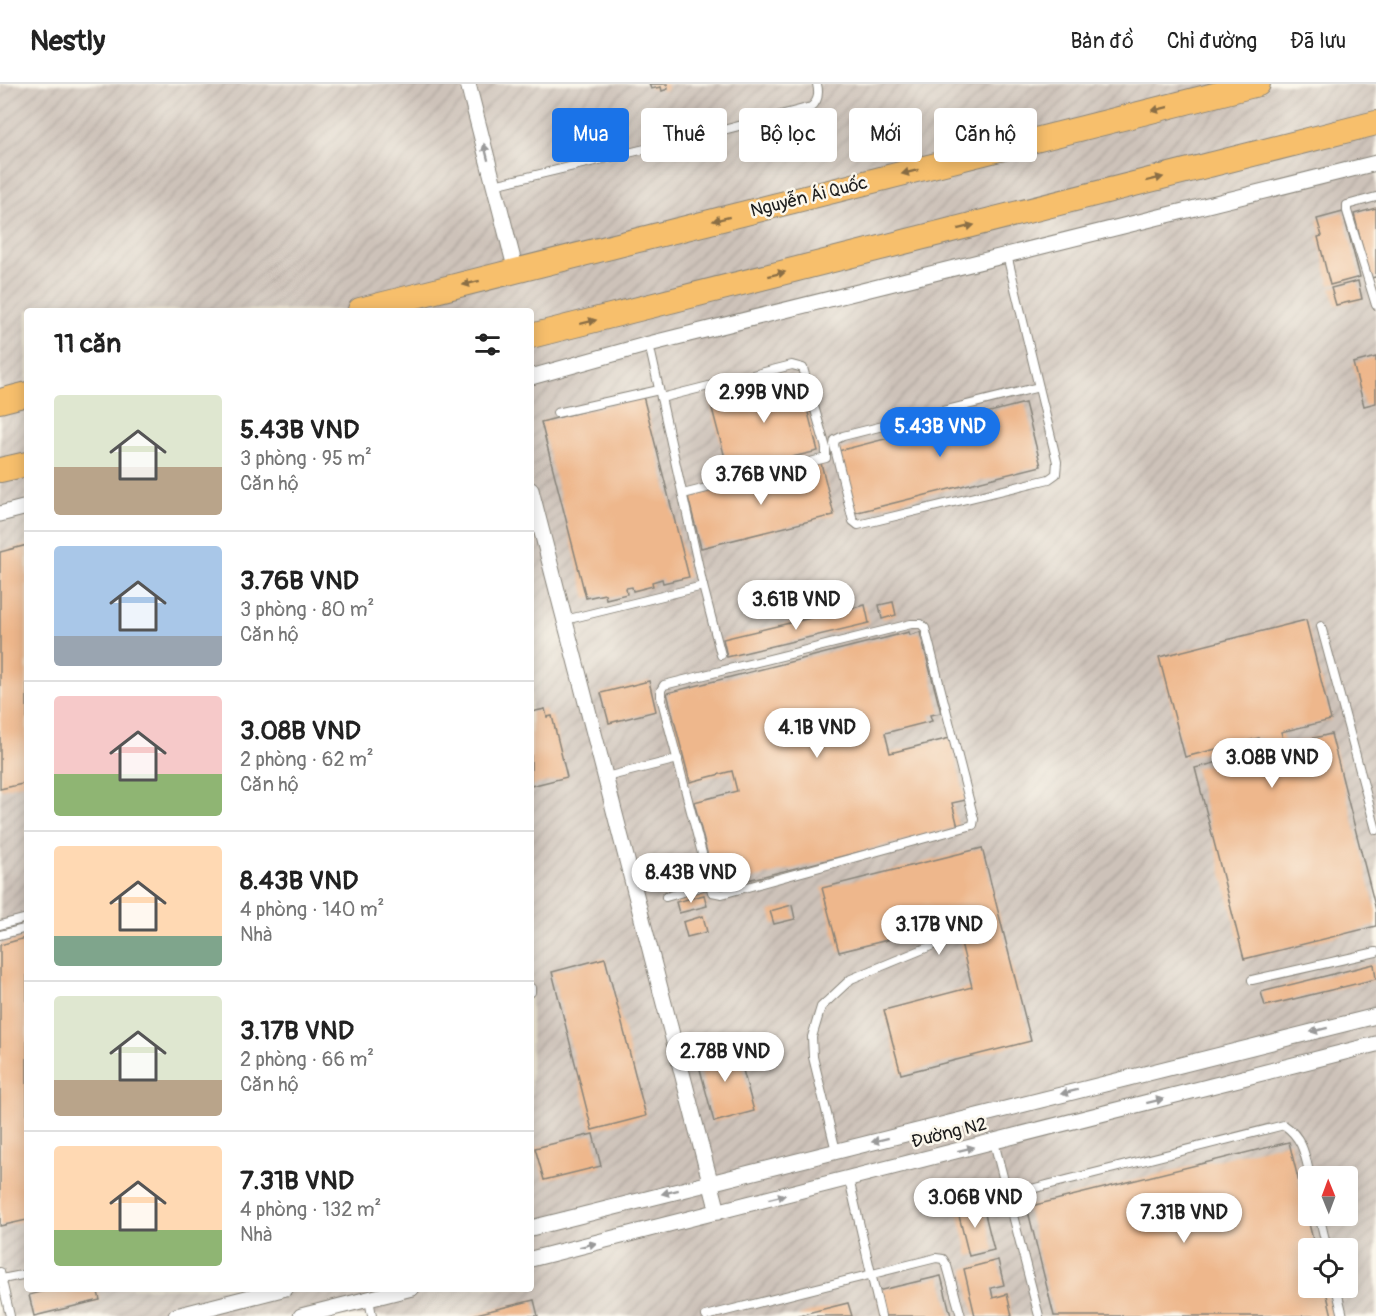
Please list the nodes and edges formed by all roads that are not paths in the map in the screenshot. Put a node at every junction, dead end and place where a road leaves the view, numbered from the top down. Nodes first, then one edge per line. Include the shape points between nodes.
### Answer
1 (468, 84) edge
2 (817, 84) edge
3 (1257, 84) edge
4 (1376, 123) edge
5 (1376, 164) edge
6 (494, 185) junction
7 (1376, 197) edge
8 (1007, 255) junction
9 (516, 271) junction
10 (1373, 286) edge
11 (1376, 305) edge
12 (368, 308) edge
13 (534, 335) edge
14 (649, 344) junction
15 (534, 376) edge
16 (1039, 387) junction
17 (660, 394) junction
18 (24, 395) edge
19 (0, 401) edge
20 (557, 413) dead end
21 (24, 465) edge
22 (0, 470) edge
23 (683, 494) junction
24 (534, 501) edge
25 (24, 508) edge
26 (0, 514) edge
27 (703, 586) junction
28 (565, 620) junction
29 (1321, 626) dead end
30 (721, 655) dead end
31 (678, 759) junction
32 (606, 777) junction
33 (1376, 830) edge
34 (710, 884) junction
35 (666, 897) dead end
36 (24, 919) edge
37 (0, 925) edge
38 (24, 929) edge
39 (0, 935) edge
40 (938, 943) dead end
41 (1376, 952) edge
42 (1252, 980) dead end
43 (1376, 1016) edge
44 (1376, 1044) edge
45 (994, 1142) junction
46 (836, 1151) junction
47 (1308, 1166) edge
48 (849, 1179) junction
49 (710, 1182) junction
50 (1008, 1195) junction
51 (718, 1212) junction
52 (534, 1227) edge
53 (534, 1258) edge
54 (24, 1274) edge
55 (871, 1275) junction
56 (1, 1276) edge
57 (268, 1292) edge
58 (396, 1292) edge
59 (1338, 1298) edge
60 (369, 1299) junction
61 (10, 1316) edge
62 (176, 1316) edge
63 (301, 1316) edge
64 (372, 1316) edge
65 (706, 1316) edge
66 (881, 1316) edge
67 (961, 1316) edge
68 (1039, 1316) edge
69 (1342, 1316) edge

6 -> 1 street
2 - 6 lane via 818,98 811,107
3 -> 9 main road, Nguyễn Ái Quốc
13 -> 4 main road
5 - 8 street
6 - 9 street
7 - 10 lane via 1347,205
8 - 14 street
8 - 16 lane
9 -> 12 main road, Nguyễn Ái Quốc
10 - 11 lane
14 - 15 street
14 - 17 lane
16 - 16 lane via 1057,462 1056,474 1049,479 858,525 853,521 835,440
17 - 20 lane
17 - 23 lane
17 - 23 lane via 799,366 803,368 826,448 826,458
18 - 19 main road
21 - 22 main road
23 - 27 lane
24 - 28 street
25 - 26 street
27 - 28 lane
27 - 30 lane
28 - 32 street
29 - 33 lane
31 - 32 lane
31 - 34 lane
31 - 34 lane via 661,697 664,685 911,624 925,628 975,819 973,825 722,894 712,892
32 - 49 street
34 - 35 lane
36 - 37 lane
38 - 39 lane
40 - 46 lane via 851,979 821,1007 812,1037 813,1056
41 - 42 lane
43 -> 46 street, Đường N2
45 -> 44 street, Đường N2
48 -> 45 street, Đường N2
45 - 50 lane
46 - 49 street, Đường N2
47 - 50 lane via 1303,1145 1294,1131 1284,1125
51 -> 48 street, Đường N2
48 - 55 lane
49 - 51 street
49 -> 52 street, Đường N2
50 - 68 lane
53 -> 51 street, Đường N2
54 - 56 lane
55 - 65 lane
55 - 66 lane
55 - 67 lane via 943,1259
56 - 61 lane
57 - 62 street
58 - 60 street
59 - 69 lane
60 - 63 street
60 - 64 lane

